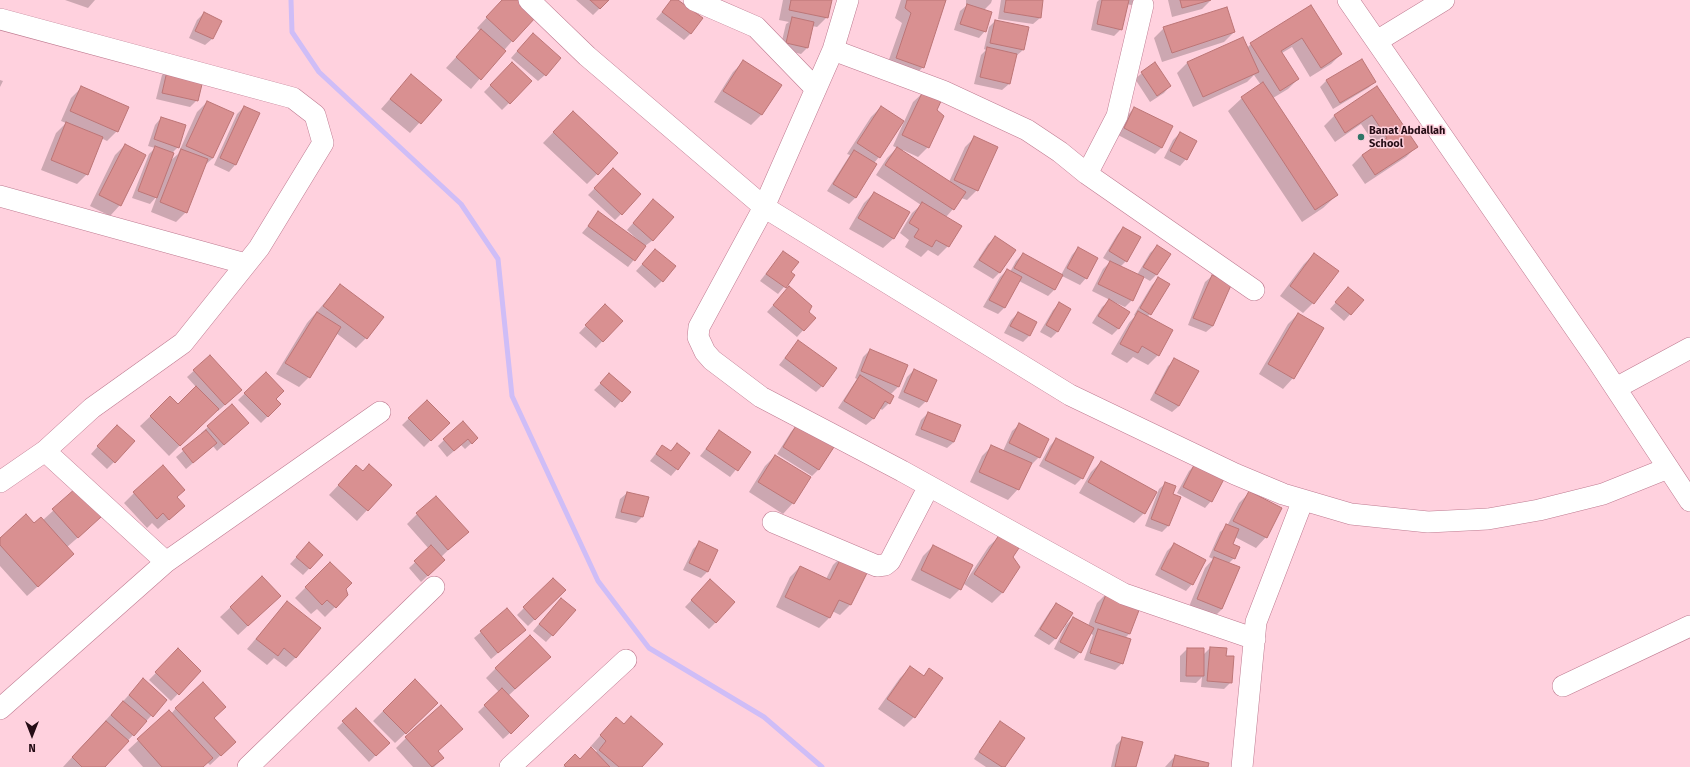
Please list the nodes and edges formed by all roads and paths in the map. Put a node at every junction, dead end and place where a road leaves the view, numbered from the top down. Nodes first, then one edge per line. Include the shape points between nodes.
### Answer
1 (529, 0) edge
2 (694, 0) edge
3 (848, 0) edge
4 (1348, 0) edge
5 (1444, 0) edge
6 (1143, 5) dead end
7 (0, 19) edge
8 (1377, 41) junction
9 (833, 50) junction
10 (816, 89) junction
11 (1087, 174) junction
12 (0, 196) edge
13 (764, 207) junction
14 (246, 264) junction
15 (1254, 290) dead end
16 (1690, 348) edge
17 (1616, 388) junction
18 (380, 412) dead end
19 (45, 451) junction
20 (1668, 468) junction
21 (0, 482) edge
22 (929, 486) junction
23 (1303, 500) junction
24 (1690, 501) edge
25 (773, 522) dead end
26 (166, 562) junction
27 (434, 587) dead end
28 (1690, 626) edge
29 (1255, 639) junction
30 (626, 660) dead end
31 (1563, 686) dead end
32 (0, 709) edge
33 (248, 767) edge
34 (510, 767) edge
35 (1242, 767) edge

1 - 13 street via 587,56
2 - 10 street via 756,27
3 - 9 street
4 - 8 street
5 - 8 street
6 - 11 street via 1117,116
7 - 14 street via 293,98 315,114 323,143 259,248
8 - 17 street
9 - 10 street
9 - 11 street via 943,91 1027,130
10 - 13 street
11 - 15 street
12 - 14 street
13 - 22 street via 699,327 698,337 704,352 761,397
13 - 23 street via 1070,395 1235,474
14 - 19 street via 183,343 92,408
16 - 17 street
17 - 20 street
18 - 26 street
19 - 21 street
19 - 26 street
20 - 23 street via 1603,494 1539,510 1488,519 1428,522 1351,514
20 - 24 street
22 - 25 street via 890,561 885,565 877,566
22 - 29 street via 1124,594
23 - 29 street via 1256,622
26 - 32 street
27 - 33 street
28 - 31 street
29 - 35 street
30 - 34 street

